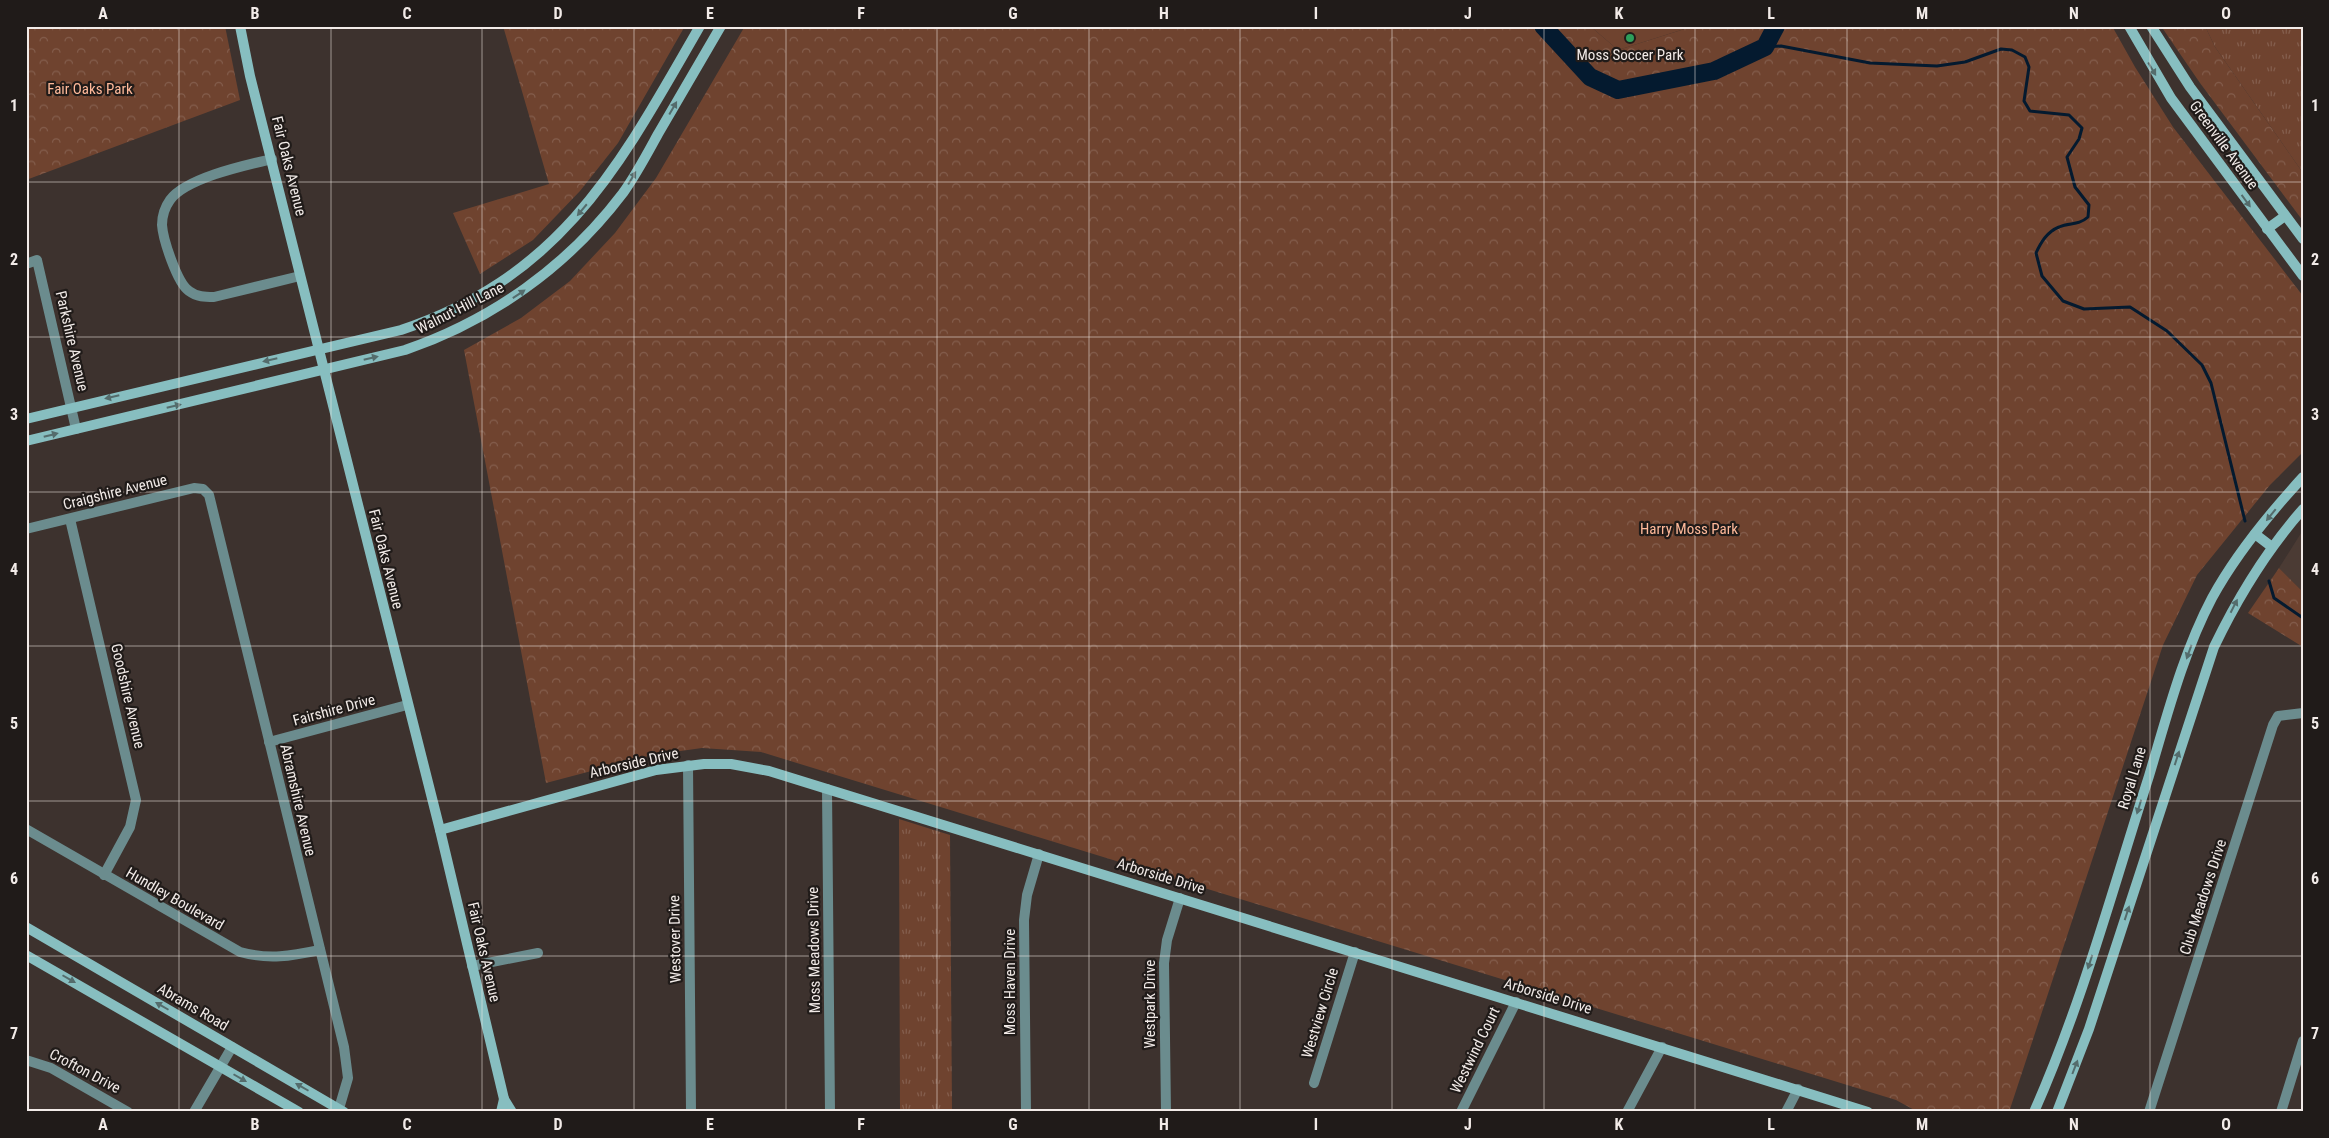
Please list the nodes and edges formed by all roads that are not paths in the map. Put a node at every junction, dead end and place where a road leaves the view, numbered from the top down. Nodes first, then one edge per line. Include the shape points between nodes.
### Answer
1 (240, 26) edge
2 (700, 26) edge
3 (721, 26) edge
4 (2129, 26) edge
5 (2151, 26) edge
6 (272, 159) junction
7 (2286, 216) junction
8 (2267, 229) junction
9 (2303, 239) edge
10 (26, 264) edge
11 (300, 276) junction
12 (2303, 276) edge
13 (318, 349) junction
14 (324, 369) junction
15 (71, 407) junction
16 (26, 419) edge
17 (76, 429) junction
18 (26, 442) edge
19 (2303, 477) edge
20 (209, 495) joint
21 (2303, 509) edge
22 (70, 520) junction
23 (26, 529) edge
24 (2255, 534) junction
25 (2272, 547) junction
26 (407, 705) junction
27 (2303, 713) edge
28 (269, 742) junction
29 (688, 765) junction
30 (827, 789) junction
31 (26, 829) edge
32 (440, 830) junction
33 (1039, 854) junction
34 (104, 875) junction
35 (1180, 898) junction
36 (26, 927) edge
37 (320, 950) junction
38 (1355, 952) junction
39 (538, 953) dead end
40 (26, 955) edge
41 (472, 966) junction
42 (1516, 1002) junction
43 (2303, 1041) edge
44 (232, 1047) junction
45 (1662, 1047) junction
46 (26, 1060) edge
47 (220, 1066) junction
48 (1314, 1083) dead end
49 (1798, 1089) junction
50 (504, 1099) junction
51 (341, 1111) edge
52 (128, 1112) edge
53 (194, 1112) edge
54 (299, 1112) edge
55 (501, 1112) edge
56 (512, 1112) edge
57 (690, 1112) edge
58 (830, 1112) edge
59 (1026, 1112) edge
60 (1166, 1112) edge
61 (1461, 1112) edge
62 (1627, 1112) edge
63 (1786, 1112) edge
64 (1868, 1112) edge
65 (2034, 1112) edge
66 (2057, 1112) edge
67 (2149, 1112) edge
68 (2281, 1112) edge

1 - 6 main road, Fair Oaks Avenue
2 -> 13 main road, Walnut Hill Lane via 632,143 566,228 541,253 509,277 426,322
14 -> 3 main road, Walnut Hill Lane via 438,339 528,288 584,238 624,191
4 -> 8 main road, Greenville Avenue via 2171,98
5 - 7 main road, Greenville Avenue via 2190,87
6 - 11 main road, Fair Oaks Avenue
6 - 11 street via 231,169 180,190 163,212 162,226 180,282 202,297 214,297
7 - 8 main road
7 - 9 main road, Greenville Avenue
8 - 12 main road, Greenville Avenue
10 - 15 street, Parkshire Avenue via 38,260
11 - 13 main road, Fair Oaks Avenue
13 - 14 main road, Fair Oaks Avenue
13 -> 15 main road, Walnut Hill Lane
17 -> 14 main road, Walnut Hill Lane
14 - 26 main road, Fair Oaks Avenue
15 - 16 main road, Walnut Hill Lane
15 - 17 street, Parkshire Avenue
18 -> 17 main road, Walnut Hill Lane
19 -> 24 main road, Royal Lane
20 - 22 street, Craigshire Avenue via 203,489 194,488
20 - 28 street, Abramshire Avenue
21 - 25 main road
22 - 23 street, Craigshire Avenue
22 - 34 street, Goodshire Avenue via 136,800 130,827
24 - 25 main road
24 -> 65 main road, Royal Lane via 2229,570 2189,649 2076,1004
66 -> 25 main road via 2089,1028 2214,647 2236,602
26 - 28 street, Fairshire Drive
26 - 32 main road, Fair Oaks Avenue
27 - 67 street, Club Meadows Drive via 2278,716 2273,725
28 - 37 street, Abramshire Avenue
29 - 30 main road, Arborside Drive via 731,764 769,771
29 - 32 main road, Arborside Drive via 656,770
29 - 57 street, Westover Drive
30 - 33 main road, Arborside Drive
30 - 58 street, Moss Meadows Drive
31 - 34 street, Hundley Boulevard
32 - 41 main road, Fair Oaks Avenue
33 - 35 main road, Arborside Drive
33 - 59 street, Moss Haven Drive via 1027,895 1024,920
34 - 37 street, Hundley Boulevard via 240,952 275,958
35 - 38 main road, Arborside Drive
35 - 60 street, Westpark Drive via 1167,940 1164,963
44 -> 36 main road, Abrams Road
37 - 51 street, Abramshire Avenue via 348,1064
38 - 42 main road, Arborside Drive
38 - 48 street, Westview Circle
39 - 41 street
40 -> 47 main road
41 - 50 main road, Fair Oaks Avenue
42 - 45 main road, Arborside Drive
42 - 61 street, Westwind Court
43 - 68 street
44 - 47 street
51 -> 44 main road, Abrams Road
45 - 49 main road, Arborside Drive
45 - 62 street
46 - 52 street, Crofton Drive via 50,1068
47 - 53 street
47 -> 54 main road
49 - 63 street
49 - 64 main road, Arborside Drive
50 - 55 main road, Fair Oaks Avenue
50 - 56 main road, Fair Oaks Avenue

